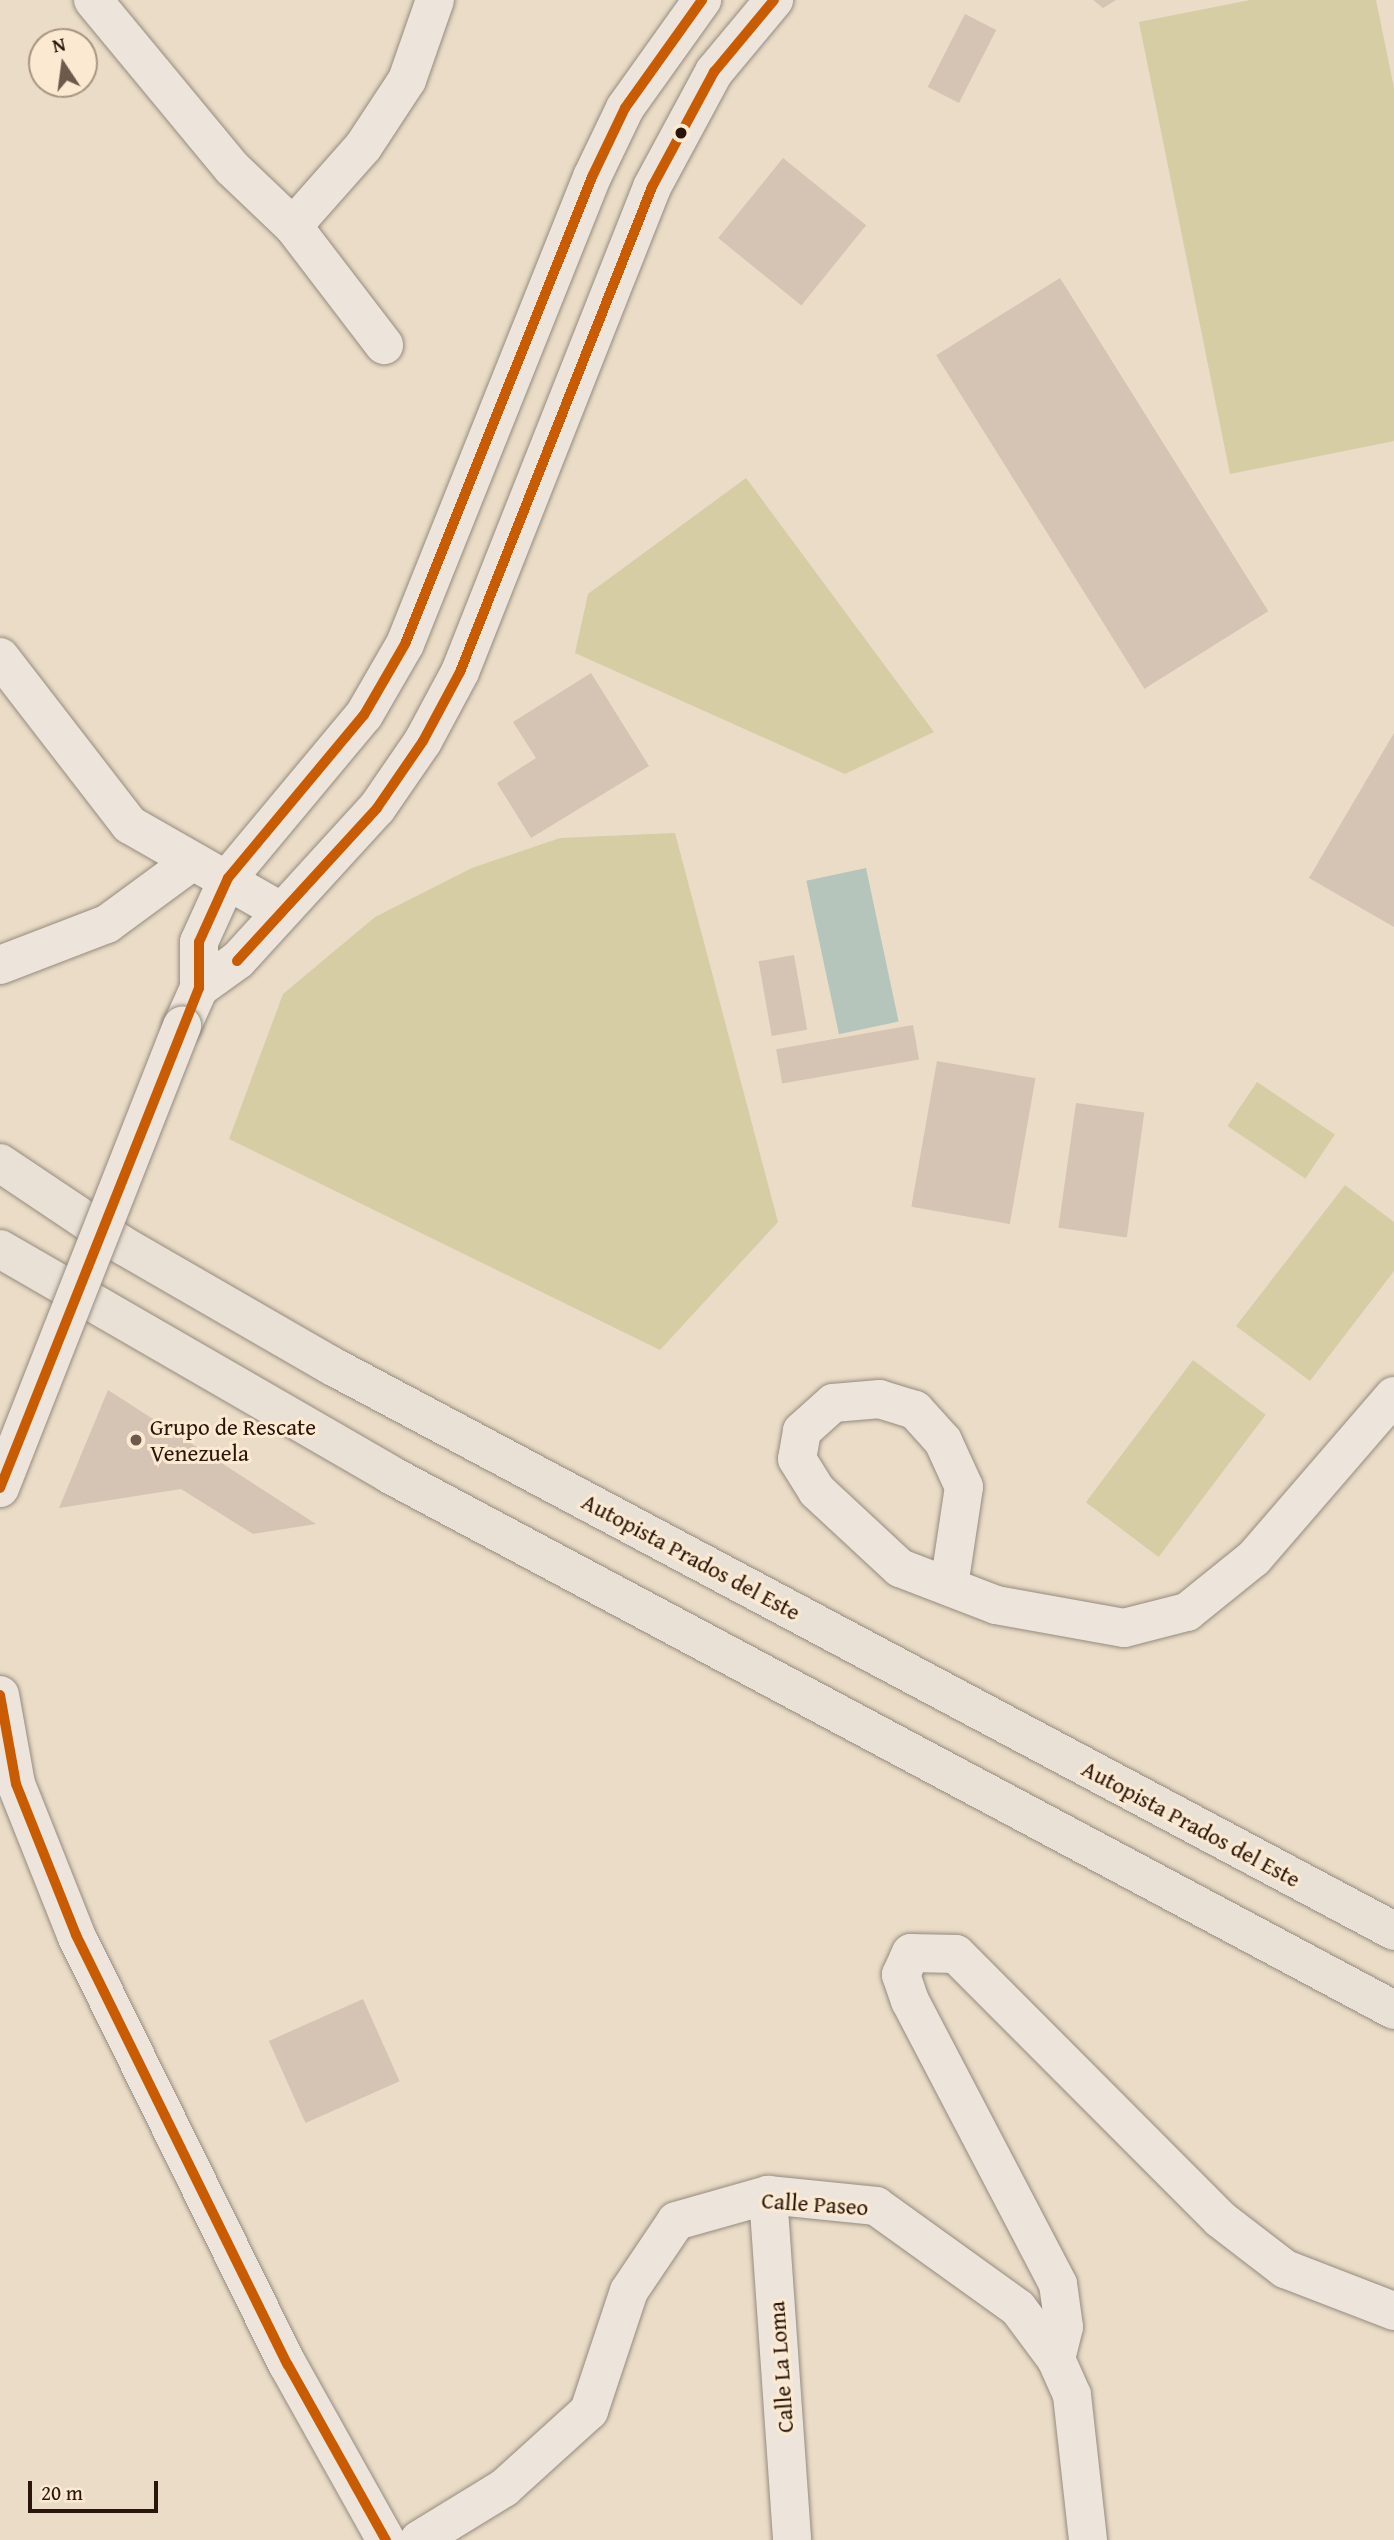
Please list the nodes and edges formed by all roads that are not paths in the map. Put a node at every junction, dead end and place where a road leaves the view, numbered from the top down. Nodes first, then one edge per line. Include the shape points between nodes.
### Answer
1 (93, 0) edge
2 (435, 0) edge
3 (702, 0) edge
4 (774, 0) edge
5 (293, 226) junction
6 (384, 345) dead end
7 (0, 657) edge
8 (190, 863) junction
9 (228, 878) junction
10 (279, 910) junction
11 (0, 965) edge
12 (199, 988) junction
13 (0, 1163) edge
14 (0, 1249) edge
15 (1394, 1396) edge
16 (0, 1488) edge
17 (949, 1586) junction
18 (1, 1708) edge
19 (1394, 1931) edge
20 (1394, 2010) edge
21 (768, 2195) junction
22 (1394, 2311) edge
23 (1056, 2358) junction
24 (386, 2540) edge
25 (419, 2540) edge
26 (792, 2540) edge
27 (1087, 2540) edge

1 - 5 street via 232,168
2 - 5 street via 407,80 363,147
3 - 9 street via 625,108 592,177 405,644 364,715
4 - 10 street via 713,72 652,187 460,672 435,718 377,808
5 - 6 street
7 - 8 street via 130,825
8 - 9 street
8 - 11 street via 107,924
9 - 10 street
9 - 12 street via 199,942
10 - 12 street via 238,960
12 - 16 street, bridge
13 - 19 highway, Autopista Prados del Este via 124,1246 332,1366
14 - 20 highway via 401,1481
15 - 17 street via 1254,1558 1187,1612 1124,1628 996,1605
17 - 17 street via 964,1487 943,1441 915,1410 880,1399 833,1403 802,1431 797,1459 817,1491 900,1568
18 - 24 street via 16,1784 76,1935 288,2365
21 - 23 street, Calle Paseo via 876,2206 1018,2308
21 - 25 street, Calle Paseo via 676,2221 629,2291 589,2411 504,2488
21 - 26 street, Calle La Loma
22 - 23 street via 1285,2269 1220,2219 956,1954 911,1953 901,1975 910,2001 1058,2284 1064,2327
23 - 27 street, Calle Paseo via 1072,2395

